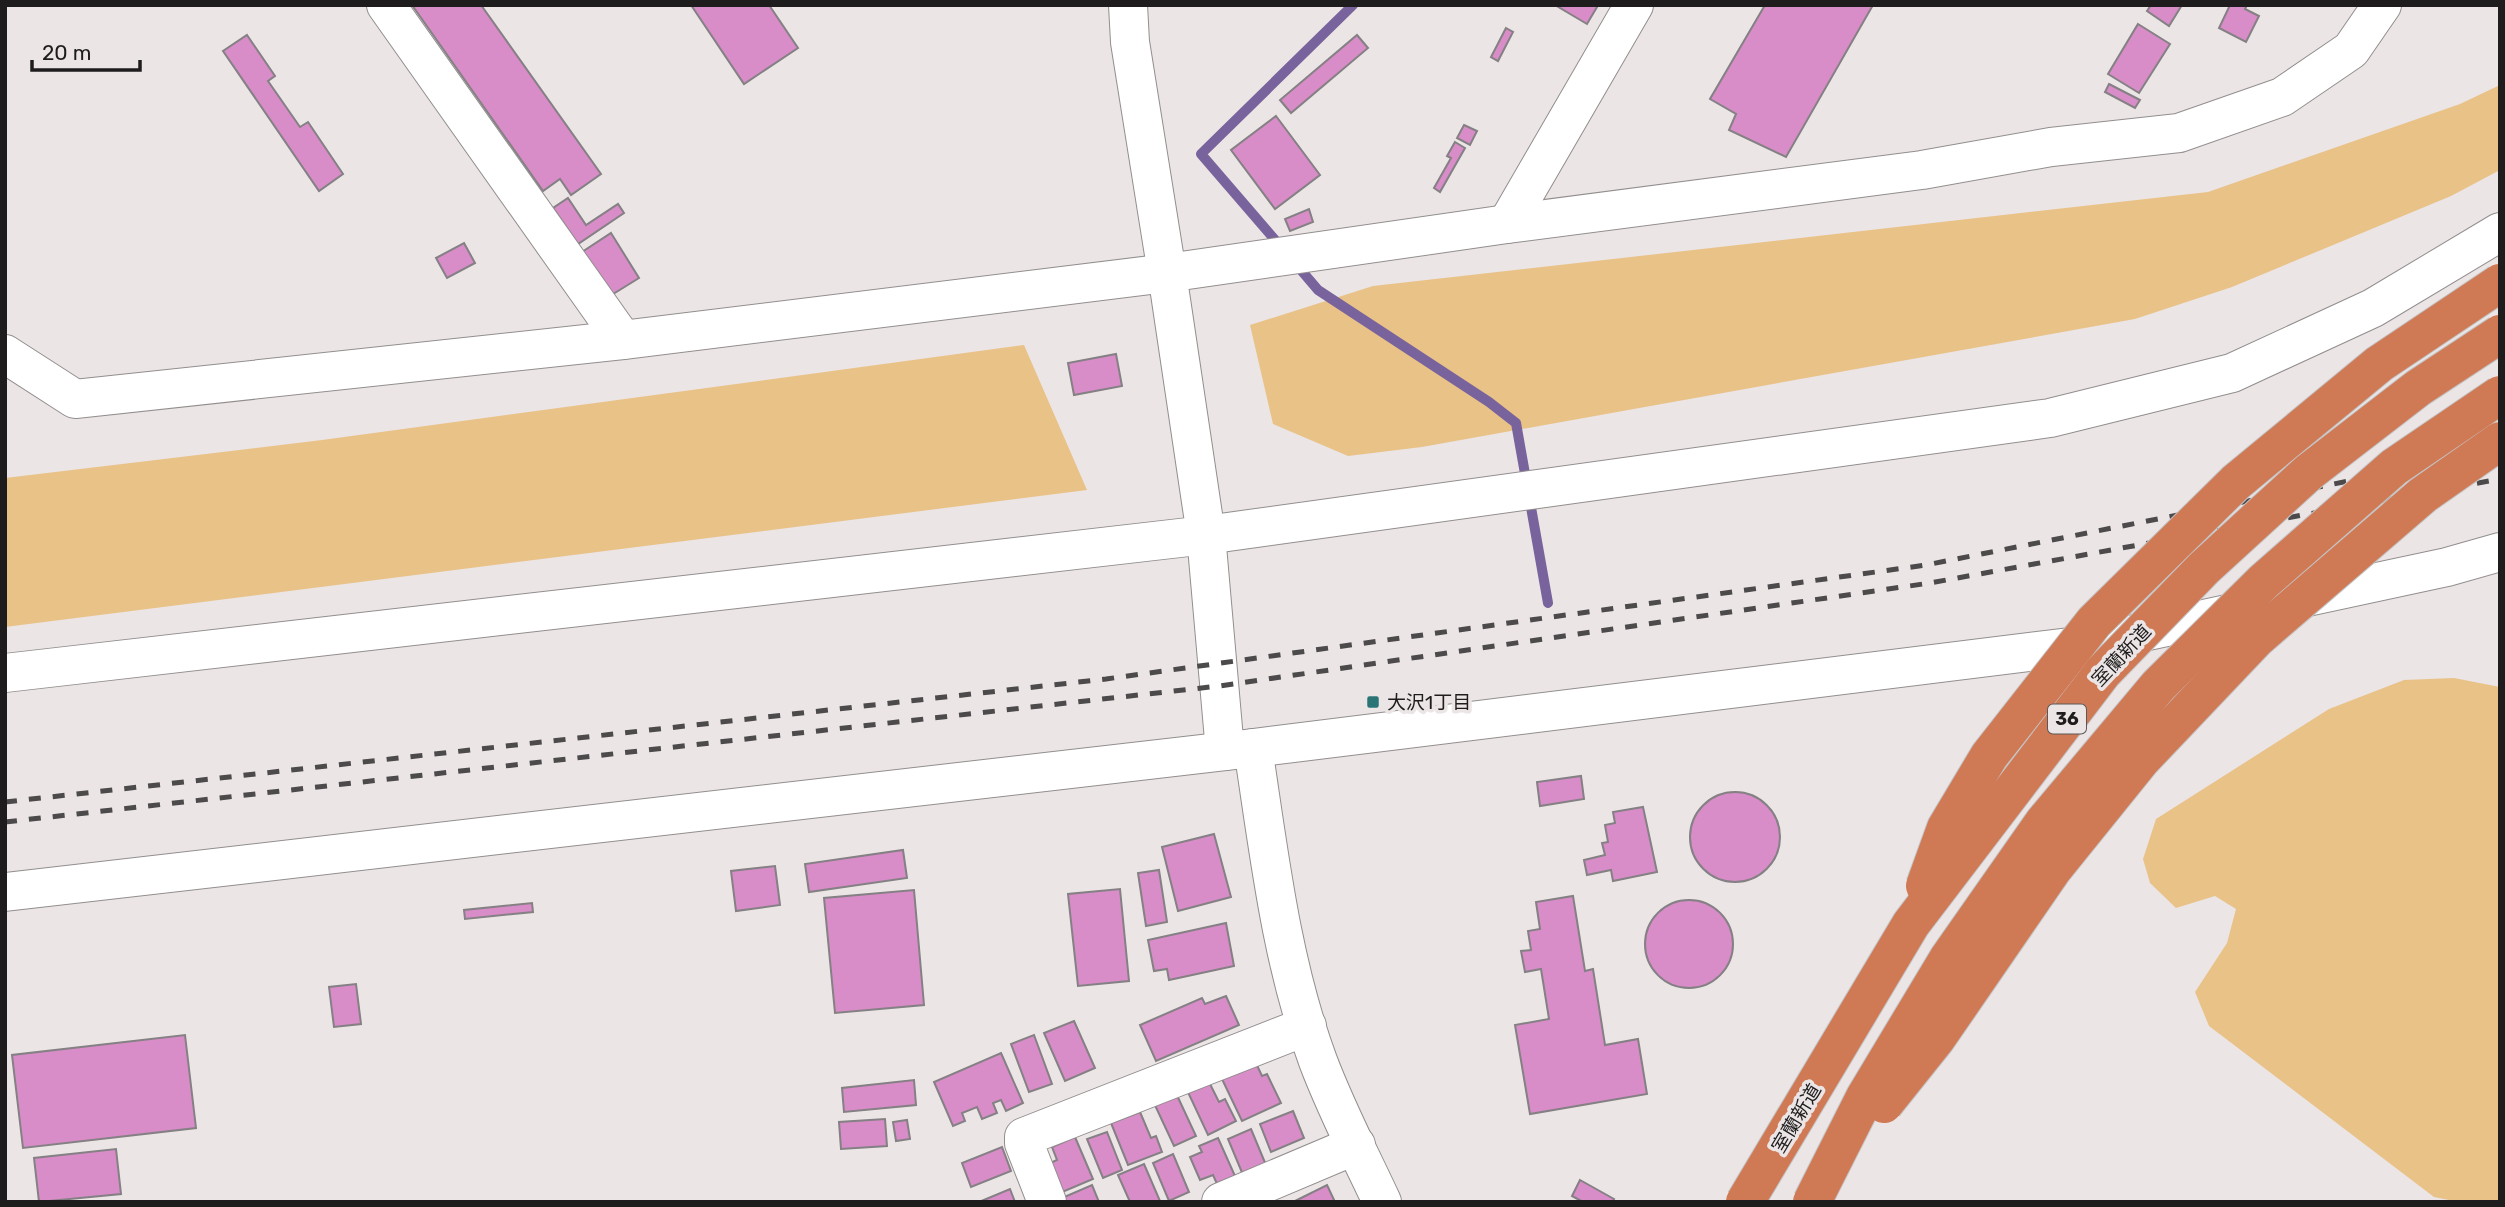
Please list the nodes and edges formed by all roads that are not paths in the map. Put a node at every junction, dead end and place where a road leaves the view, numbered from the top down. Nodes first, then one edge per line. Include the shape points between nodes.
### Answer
1 (386, 5) edge
2 (1128, 5) edge
3 (1634, 5) edge
4 (2382, 5) edge
5 (1507, 225) junction
6 (2500, 232) edge
7 (1167, 273) junction
8 (2500, 283) edge
9 (2500, 334) edge
10 (623, 340) junction
11 (5, 354) edge
12 (2500, 395) edge
13 (2500, 441) edge
14 (1206, 535) junction
15 (2500, 552) edge
16 (5, 673) edge
17 (1239, 750) junction
18 (5, 892) edge
19 (1911, 924) junction
20 (1307, 1026) junction
21 (1356, 1145) junction
22 (1816, 1192) edge
23 (1048, 1202) edge
24 (1221, 1202) edge
25 (1382, 1202) edge
26 (1745, 1202) edge

1 - 10 street
2 - 7 street
3 - 5 street
4 - 5 street via 2351,50 2282,97 2179,133
5 - 7 street
6 - 14 street via 2373,308 2232,373 2050,418
7 - 10 street
7 - 14 street
8 - 19 highway, bridge via 2379,364 2236,481 2094,622 1983,766 1946,828
9 - 19 highway, 室蘭新道 / 36, bridge via 2418,388 2309,472 2204,568 2103,672
10 - 11 street via 75,399
12 - 22 highway, 36, bridge via 2394,467 2264,581 2158,685 2044,822 1948,959 1865,1097
13 - 22 highway, bridge via 2423,495 2257,638 2141,760 2053,869 1936,1039
14 - 16 street
14 - 17 street
15 - 17 street via 2078,646
17 - 18 street
17 - 20 street
19 - 26 highway, 室蘭新道 / 36, bridge
20 - 21 street via 1318,1062
20 - 23 street via 1024,1137
21 - 24 street
21 - 25 street

